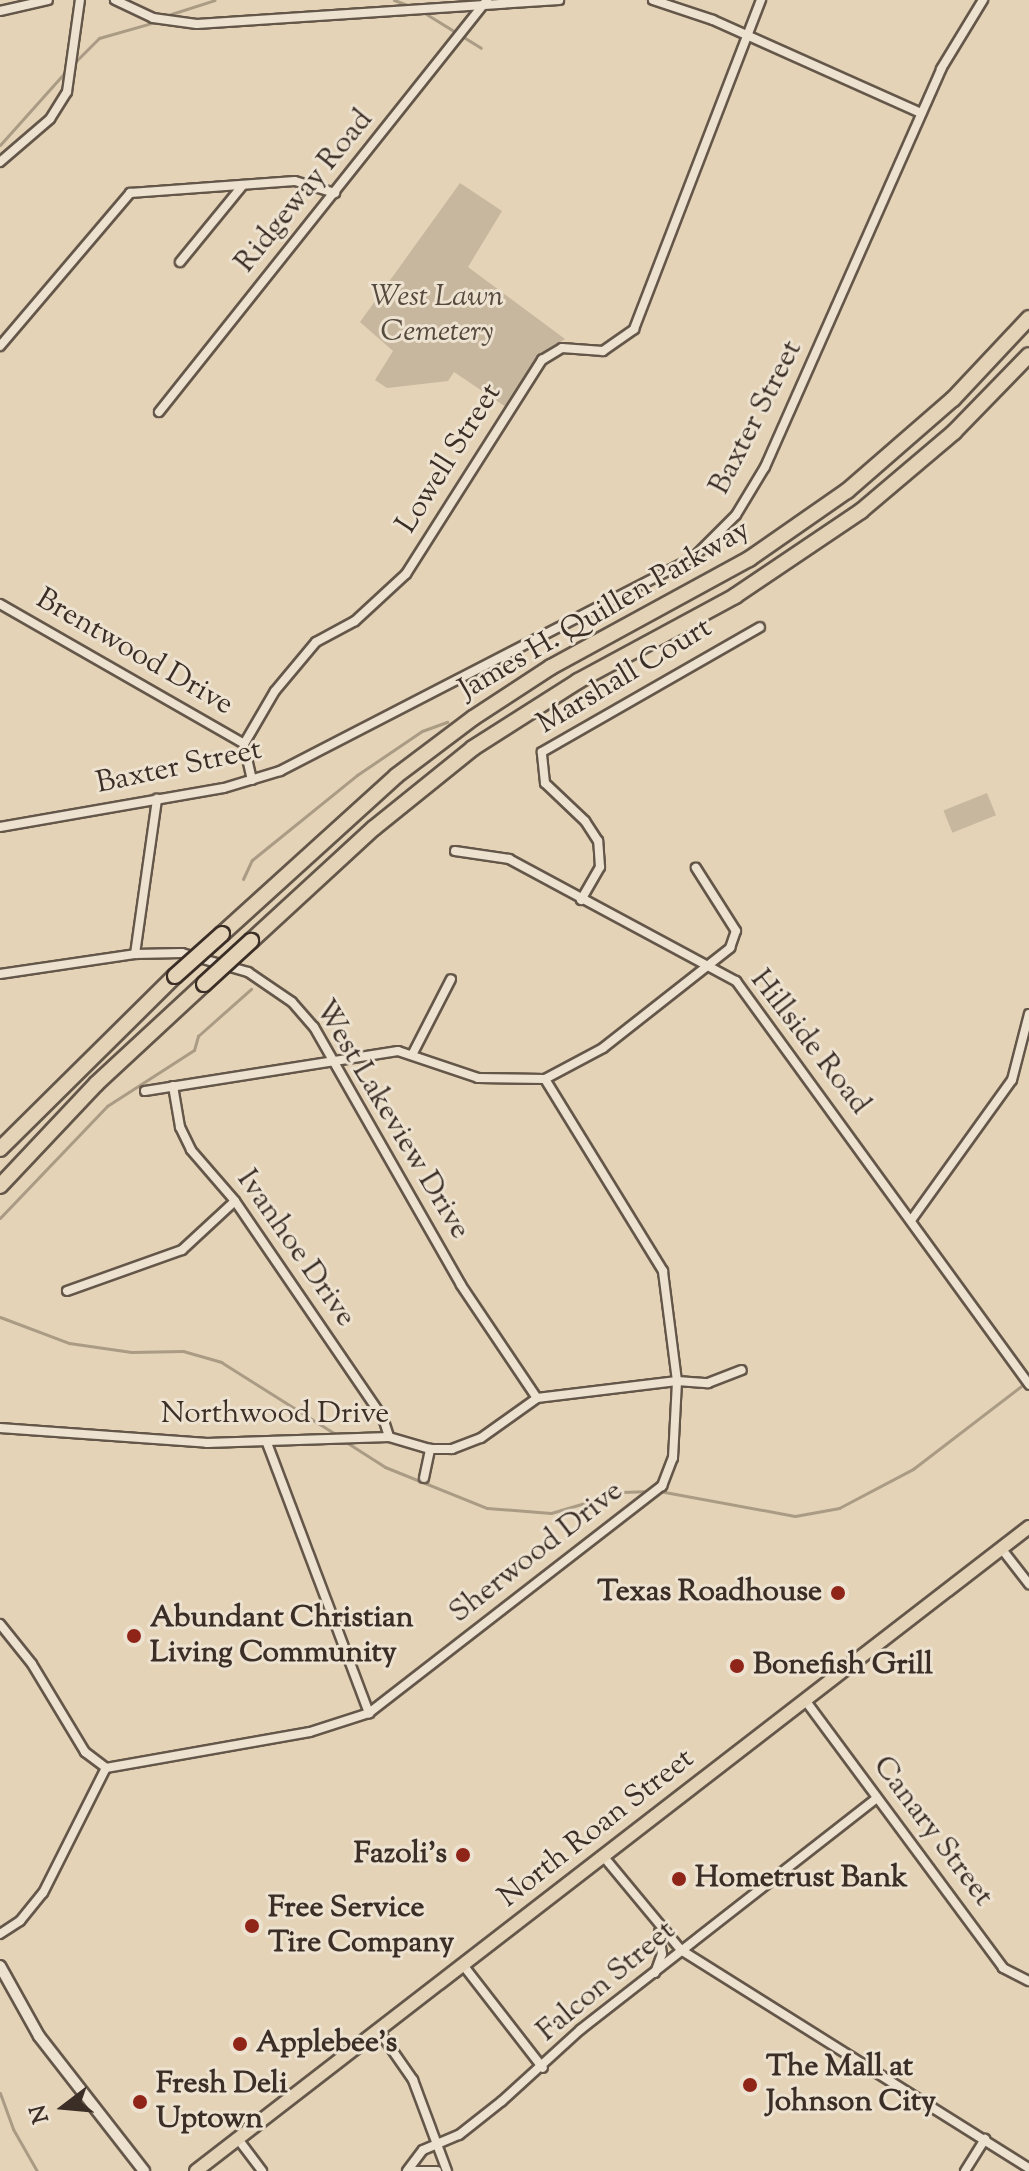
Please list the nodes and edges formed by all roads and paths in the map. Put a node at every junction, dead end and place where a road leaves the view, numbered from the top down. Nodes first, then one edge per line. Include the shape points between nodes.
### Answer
1 (48, 0) edge
2 (80, 0) edge
3 (115, 0) edge
4 (559, 0) edge
5 (653, 0) edge
6 (761, 0) edge
7 (983, 0) edge
8 (485, 3) edge
9 (0, 11) edge
10 (747, 36) junction
11 (921, 113) junction
12 (0, 162) edge
13 (243, 185) junction
14 (335, 193) junction
15 (180, 262) dead end
16 (1029, 318) edge
17 (0, 346) edge
18 (1029, 355) edge
19 (159, 412) dead end
20 (0, 604) edge
21 (760, 627) dead end
22 (244, 744) junction
23 (252, 780) junction
24 (157, 799) junction
25 (0, 827) edge
26 (455, 851) dead end
27 (696, 868) dead end
28 (581, 900) junction
29 (135, 954) junction
30 (705, 966) junction
31 (0, 974) edge
32 (451, 979) dead end
33 (1029, 1014) edge
34 (412, 1055) junction
35 (335, 1062) junction
36 (545, 1079) junction
37 (173, 1086) junction
38 (145, 1091) dead end
39 (0, 1149) edge
40 (0, 1186) edge
41 (235, 1201) junction
42 (912, 1219) junction
43 (67, 1291) dead end
44 (742, 1370) dead end
45 (677, 1381) junction
46 (1029, 1385) edge
47 (537, 1398) junction
48 (0, 1428) edge
49 (389, 1437) junction
50 (267, 1443) junction
51 (430, 1449) junction
52 (424, 1478) dead end
53 (1029, 1527) edge
54 (1001, 1548) junction
55 (1029, 1584) edge
56 (0, 1624) edge
57 (805, 1700) junction
58 (369, 1713) junction
59 (106, 1768) junction
60 (877, 1798) junction
61 (603, 1856) junction
62 (658, 1928) junction
63 (0, 1934) edge
64 (681, 1950) junction
65 (463, 1965) junction
66 (0, 1966) edge
67 (655, 1974) junction
68 (1029, 1981) edge
69 (379, 2031) junction
70 (543, 2068) junction
71 (238, 2139) junction
72 (985, 2139) junction
73 (437, 2142) junction
74 (1029, 2168) edge
75 (144, 2171) edge
76 (196, 2171) edge
77 (262, 2171) edge
78 (407, 2171) edge
79 (415, 2171) edge
80 (437, 2171) edge
81 (447, 2171) edge
82 (965, 2171) edge

1 - 9 street
2 - 12 street via 67,92 50,119
3 - 8 street via 153,18 197,24
4 - 8 street
5 - 10 street
6 - 10 street, Lowell Street
7 - 11 street, Baxter Street via 947,55
8 - 14 street, Ridgeway Road
10 - 11 street
10 - 22 street, Lowell Street via 634,329 603,351 562,348 542,360 406,574 355,621 316,642 275,691
11 - 23 street, Baxter Street via 765,467 736,515 710,543 637,590 306,760
13 - 14 street via 295,181
13 - 15 street
13 - 17 street via 130,193
14 - 19 street, Ridgeway Road
16 - 39 highway, James H. Quillen Parkway, bridge via 953,399 847,491 749,559 551,667 396,776 175,976
18 - 40 highway, James H. Quillen Parkway, bridge via 954,432 861,511 747,590 578,681 473,748 374,828 96,1084
20 - 22 street, Brentwood Drive
21 - 28 street, Marshall Court via 542,752 545,783 598,841 600,867
22 - 23 street
23 - 24 street, Baxter Street
24 - 25 street, Baxter Street
24 - 29 street
26 - 28 street, Hillside Road via 509,859
27 - 30 street via 736,931 730,948
28 - 30 street, Hillside Road
29 - 31 street, West Lakeview Drive
29 - 35 street, West Lakeview Drive via 182,953 248,972 304,1014
30 - 36 street via 603,1048
30 - 42 street, Hillside Road via 736,981
32 - 34 street
33 - 42 street via 1012,1080
34 - 35 street via 398,1051
34 - 36 street via 478,1078
35 - 37 street
35 - 47 street, West Lakeview Drive via 461,1285
36 - 45 street, Sherwood Drive via 663,1271
37 - 38 street
37 - 41 street, Ivanhoe Drive via 184,1139
41 - 43 street via 182,1250
41 - 49 street, Ivanhoe Drive via 383,1418
42 - 46 street, Hillside Road
44 - 45 street, Northwood Drive via 708,1383
45 - 47 street, Northwood Drive
45 - 58 street, Sherwood Drive via 673,1458 662,1486
47 - 51 street, Northwood Drive via 466,1445
48 - 50 street, Northwood Drive
49 - 50 street, Northwood Drive
49 - 51 street, Northwood Drive
50 - 58 street
51 - 52 street
53 - 54 main road, North Roan Street
54 - 55 street
54 - 57 main road, North Roan Street
56 - 59 street via 32,1664 85,1752
57 - 60 street, Canary Street
57 - 61 main road, North Roan Street
58 - 59 street, Sherwood Drive via 310,1732
59 - 63 street via 46,1889 30,1911
60 - 64 street, Falcon Street
60 - 68 street, Canary Street via 1003,1968
61 - 62 street
61 - 65 main road, North Roan Street
62 - 64 street
62 - 67 street via 662,1954
64 - 67 street, Falcon Street
64 - 72 street
65 - 69 main road, North Roan Street
65 - 70 street
66 - 75 street via 39,2036
67 - 70 street, Falcon Street via 580,2030
69 - 71 main road, North Roan Street
69 - 73 street via 413,2080
70 - 73 street, Falcon Street via 459,2135
71 - 76 main road, North Roan Street
71 - 77 street
72 - 74 street
72 - 82 street
73 - 78 street, Falcon Street
73 - 81 street
79 - 80 street

